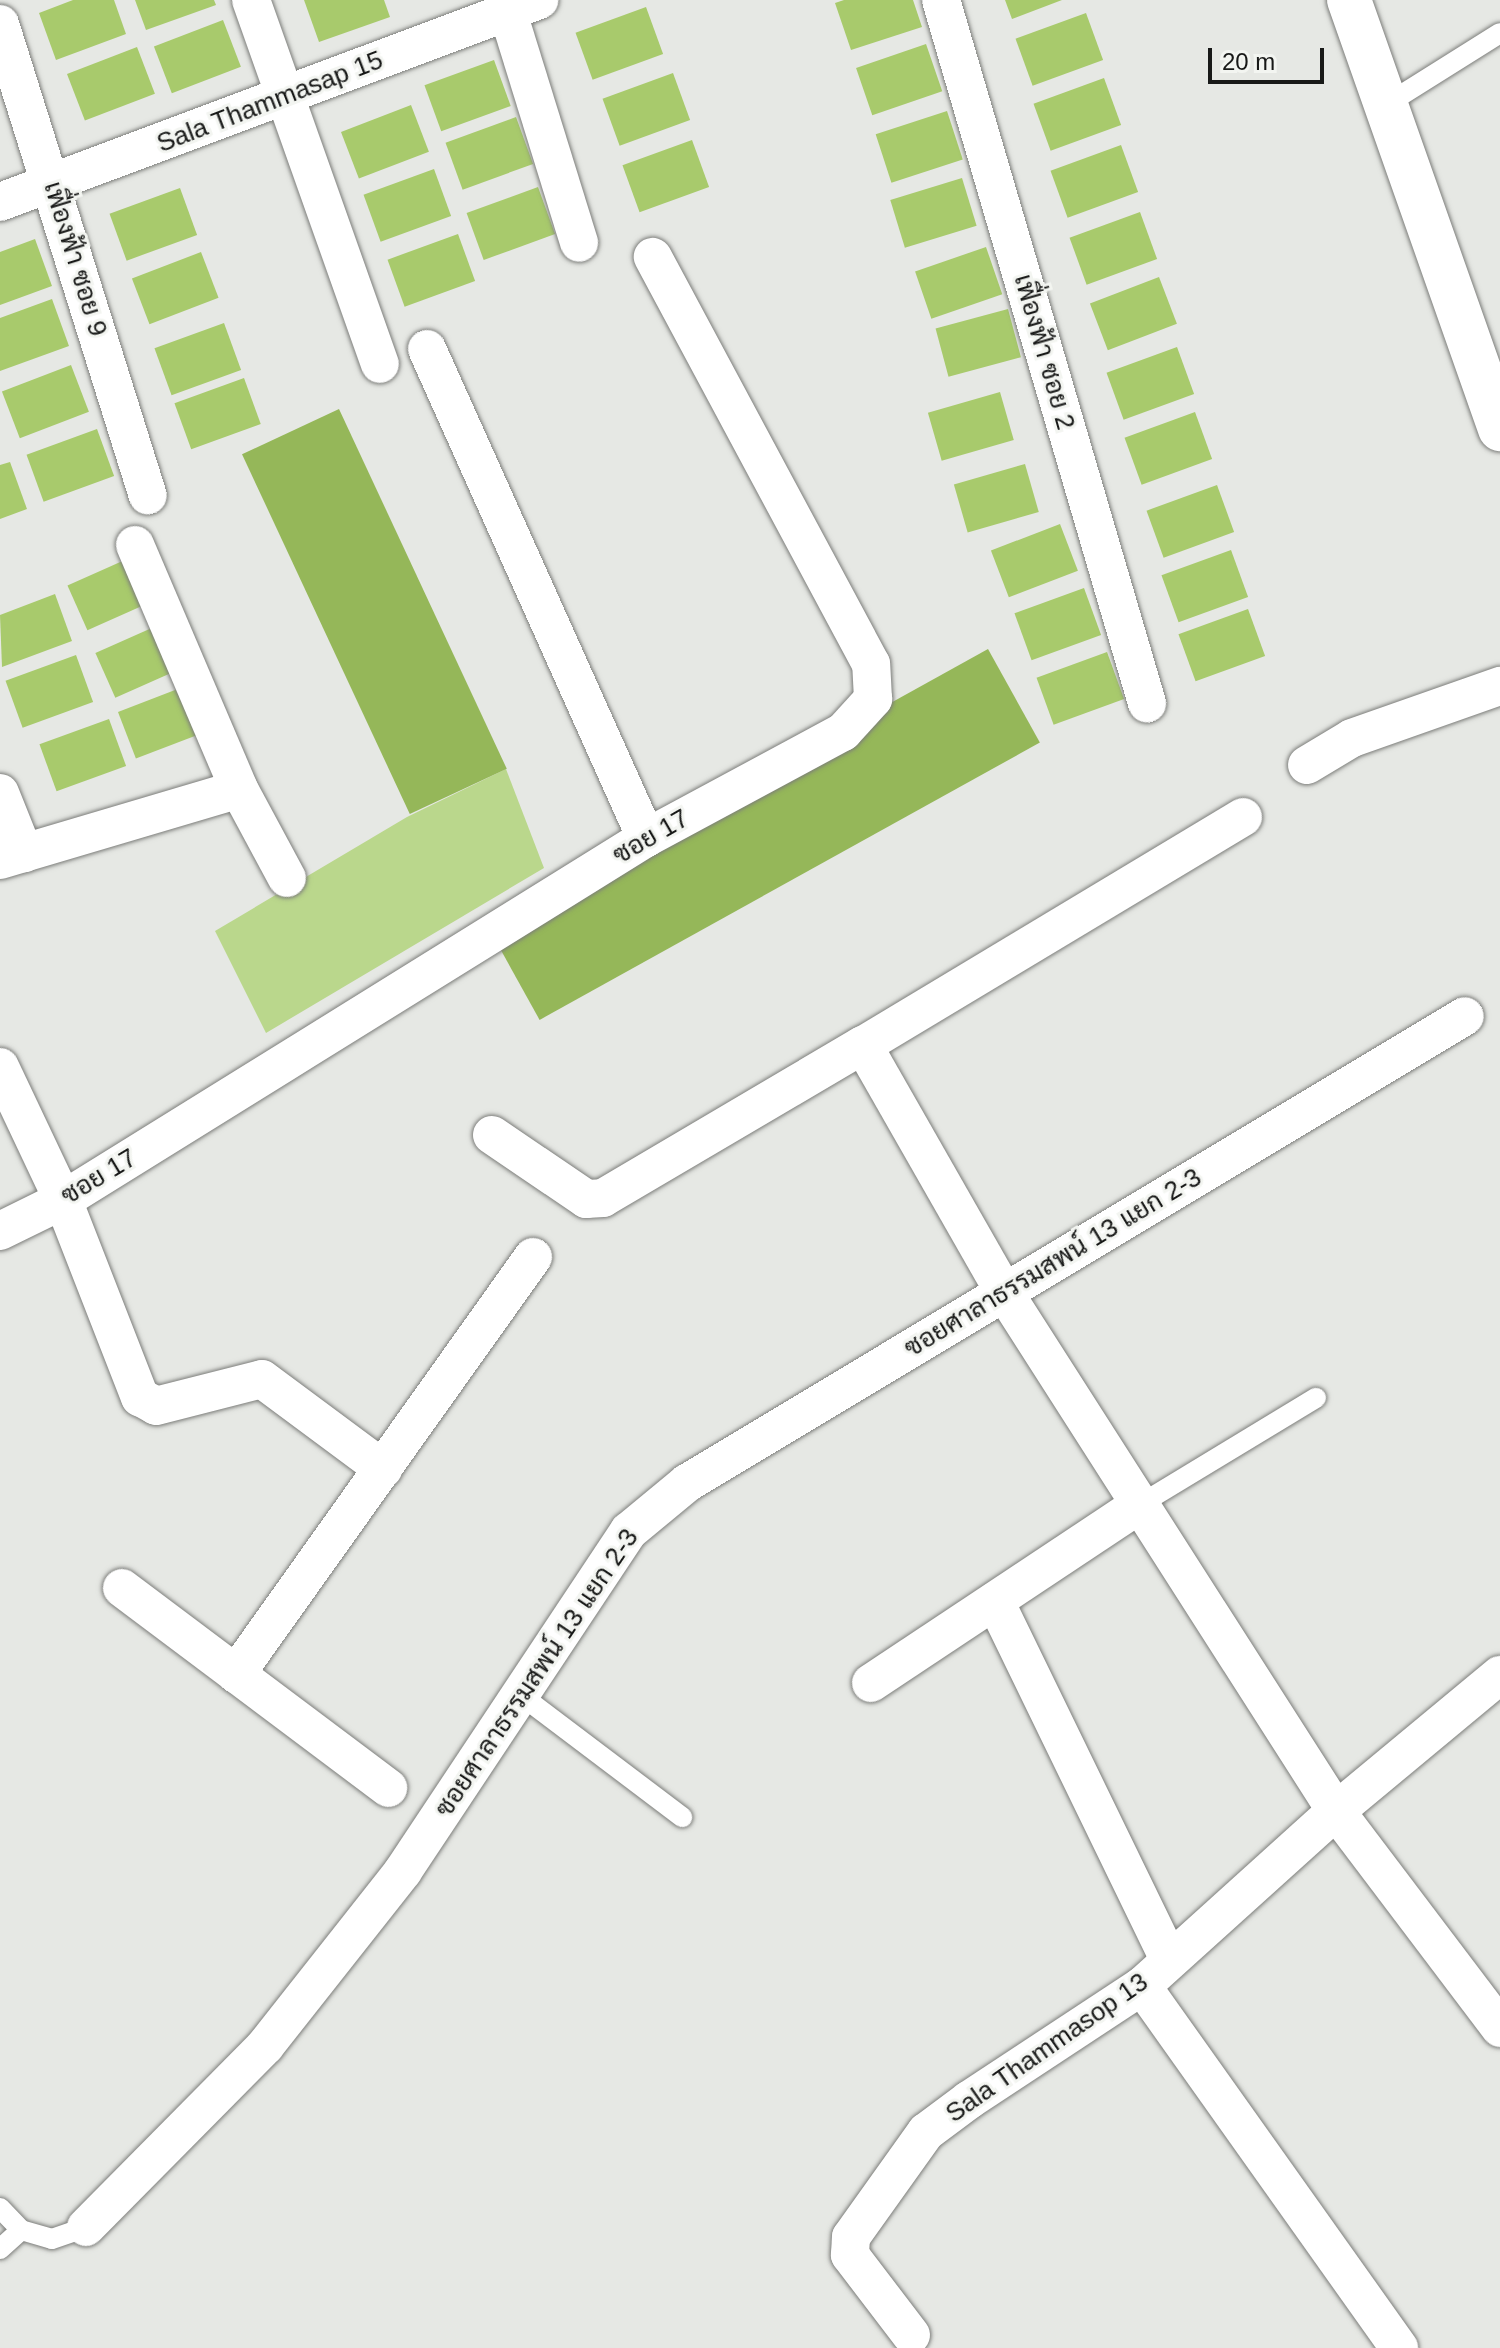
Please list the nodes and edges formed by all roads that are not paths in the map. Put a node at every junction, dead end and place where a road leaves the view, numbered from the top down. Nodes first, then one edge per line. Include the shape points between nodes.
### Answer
1 (251, 0) edge
2 (941, 0) edge
3 (1349, 0) edge
4 (517, 4) edge
5 (0, 24) edge
6 (1500, 33) edge
7 (285, 97) junction
8 (1387, 104) junction
9 (52, 183) junction
10 (0, 202) edge
11 (579, 243) dead end
12 (653, 257) dead end
13 (427, 349) dead end
14 (380, 364) dead end
15 (1500, 429) edge
16 (148, 495) dead end
17 (135, 545) dead end
18 (1500, 686) edge
19 (1147, 703) dead end
20 (1307, 765) dead end
21 (239, 789) junction
22 (0, 793) edge
23 (1243, 817) dead end
24 (646, 838) junction
25 (12, 856) edge
26 (287, 878) dead end
27 (1465, 1016) dead end
28 (863, 1045) junction
29 (0, 1067) edge
30 (492, 1135) dead end
31 (63, 1200) junction
32 (0, 1231) edge
33 (533, 1257) dead end
34 (1004, 1292) junction
35 (1316, 1398) dead end
36 (383, 1469) junction
37 (1139, 1505) junction
38 (122, 1588) dead end
39 (995, 1601) junction
40 (236, 1674) junction
41 (1500, 1675) edge
42 (871, 1683) dead end
43 (522, 1696) junction
44 (388, 1788) dead end
45 (1336, 1811) junction
46 (682, 1817) dead end
47 (1156, 1973) junction
48 (1500, 2028) edge
49 (0, 2208) edge
50 (86, 2227) joint
51 (21, 2230) junction
52 (0, 2249) edge
53 (911, 2335) dead end
54 (1395, 2347) edge

1 - 7 street
2 - 19 street, เฟื่องฟ้า ซอย 2
3 - 8 street
4 - 7 street, Sala Thammasap 15
4 - 11 street
5 - 9 street, เฟื่องฟ้า ซอย 9
6 - 8 lane
7 - 9 street, Sala Thammasap 15
7 - 14 street
8 - 15 street
9 - 10 street, Sala Thammasap 15
9 - 16 street, เฟื่องฟ้า ซอย 9
12 - 24 street, ซอย 17 via 871,664 873,699 843,732
13 - 24 street
17 - 21 street
18 - 20 street via 1352,738
21 - 25 street
21 - 26 street
22 - 25 street
23 - 28 street
24 - 31 street, ซอย 17
27 - 34 street, ซอยศาลาธรรมสพน์ 13 แยก 2-3
28 - 30 street via 603,1198 586,1199
28 - 34 street
29 - 31 street
31 - 32 street, ซอย 17
31 - 36 street via 140,1397 156,1406 262,1379
33 - 36 street
34 - 37 street
34 - 43 street, ซอยศาลาธรรมสพน์ 13 แยก 2-3 via 687,1483 629,1531
35 - 37 lane
36 - 40 street
37 - 39 street
37 - 45 street
38 - 40 street
39 - 42 street
39 - 47 street
40 - 44 street
41 - 45 street, Sala Thammasop 13
43 - 46 lane
43 - 50 street, ซอยศาลาธรรมสพน์ 13 แยก 2-3 via 403,1871 265,2046
45 - 47 street, Sala Thammasop 13
45 - 48 street
47 - 53 street, Sala Thammasop 13 via 926,2132 851,2237 850,2255
47 - 54 street
49 - 51 lane
50 - 51 lane, ซอยศาลาธรรมสพน์ 13 แยก 2-3 via 52,2239
51 - 52 lane

